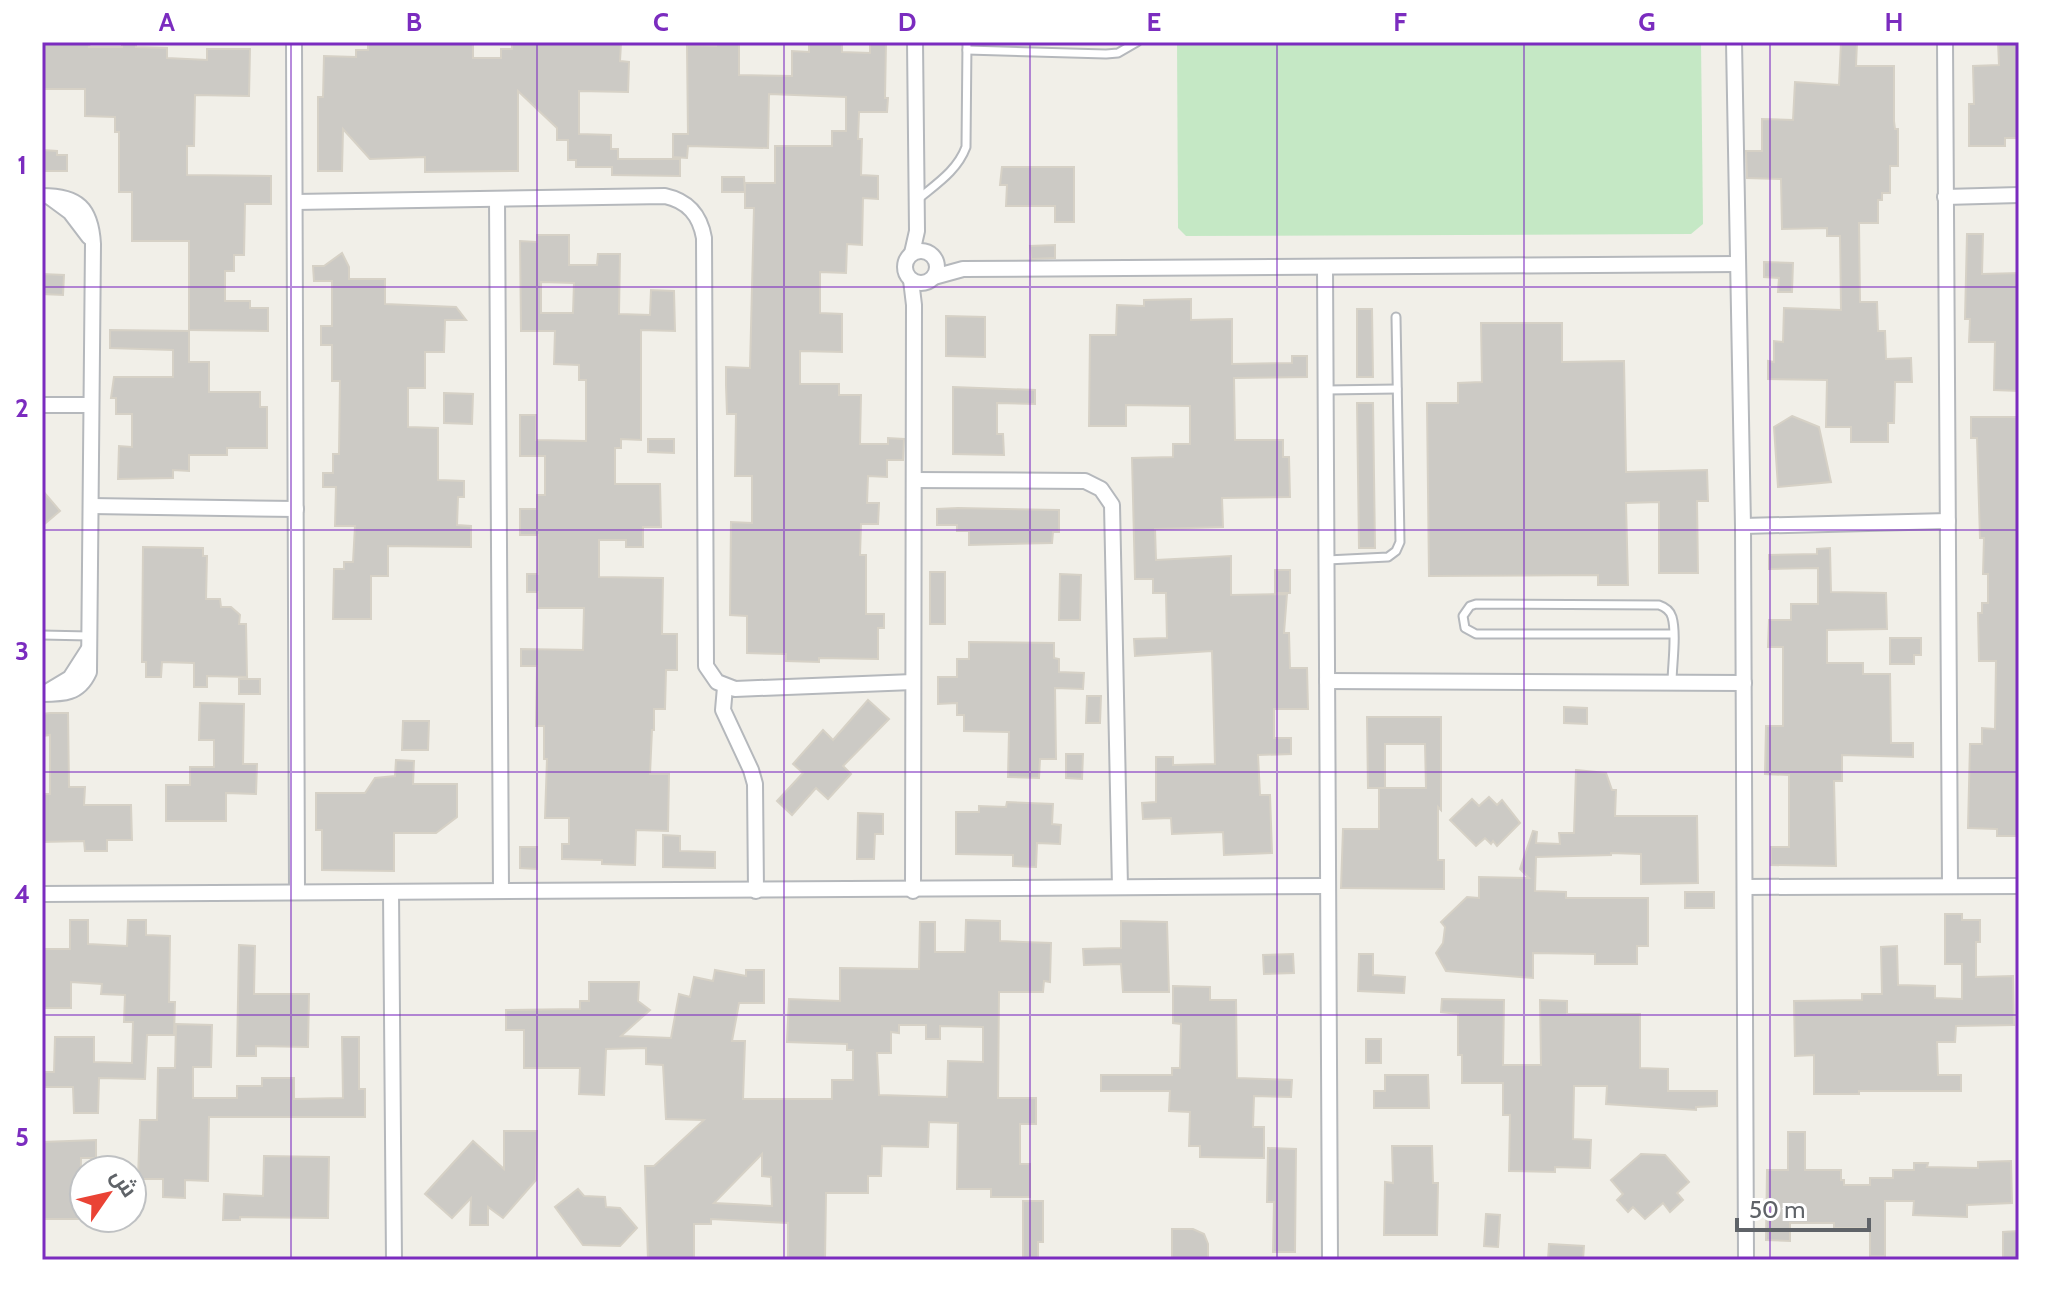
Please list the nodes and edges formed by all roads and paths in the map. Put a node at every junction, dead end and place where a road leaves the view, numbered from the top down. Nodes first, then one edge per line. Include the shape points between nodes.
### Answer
1 (294, 42) edge
2 (915, 42) edge
3 (1137, 42) edge
4 (1734, 42) edge
5 (1945, 42) edge
6 (967, 46) edge
7 (2019, 195) edge
8 (46, 196) edge
9 (1945, 197) junction
10 (497, 199) junction
11 (916, 201) junction
12 (295, 202) junction
13 (925, 255) junction
14 (1738, 264) junction
15 (1325, 267) junction
16 (963, 269) junction
17 (923, 280) junction
18 (1396, 317) dead end
19 (1397, 389) junction
20 (1326, 390) junction
21 (42, 405) edge
22 (91, 405) junction
23 (914, 480) junction
24 (91, 506) junction
25 (296, 509) junction
26 (1948, 521) junction
27 (1743, 526) junction
28 (1327, 560) junction
29 (1673, 634) junction
30 (42, 635) edge
31 (88, 643) joint
32 (1327, 681) junction
33 (913, 682) junction
34 (1672, 683) junction
35 (1744, 683) junction
36 (725, 687) junction
37 (1328, 886) junction
38 (1950, 886) junction
39 (2019, 886) edge
40 (1120, 887) junction
41 (1745, 887) junction
42 (501, 891) junction
43 (756, 891) junction
44 (913, 891) junction
45 (297, 892) junction
46 (391, 892) junction
47 (42, 894) edge
48 (394, 1260) edge
49 (1330, 1260) edge
50 (1746, 1260) edge

1 - 12 street
2 - 11 street
3 - 6 lane via 1106,54
4 - 14 street
5 - 9 street
6 - 11 lane via 968,137 962,156
7 - 9 street
8 - 22 street via 71,199 90,220
9 - 26 street
10 - 12 street
10 - 36 street via 665,196 684,203 698,218 704,238 704,657 710,675
10 - 42 street
11 - 13 street
12 - 25 street
13 - 16 street
13 - 17 street via 937,269
13 - 17 street via 908,257 905,267
14 - 15 street
14 - 27 street
15 - 16 street
15 - 20 street
16 - 17 street
17 - 23 street via 914,305
18 - 19 lane
19 - 20 lane
19 - 28 lane via 1399,547 1383,558
20 - 28 street
21 - 22 street
22 - 24 street
23 - 33 street
23 - 40 street via 1085,481 1101,489 1112,505
24 - 25 street
24 - 31 street
25 - 45 street
26 - 27 street
26 - 38 street
27 - 35 street
28 - 32 street
29 - 29 lane via 1672,615 1659,605 1476,604 1463,616 1465,628 1476,634
29 - 34 lane
30 - 31 lane
32 - 34 street
32 - 37 street
33 - 36 street
33 - 44 street
34 - 35 street
35 - 41 street
36 - 43 street via 723,710 755,784
37 - 40 street
37 - 49 street
38 - 39 street
38 - 41 street
40 - 44 street
41 - 50 street
42 - 43 street
42 - 46 street
43 - 44 street
45 - 46 street
45 - 47 street
46 - 48 street

